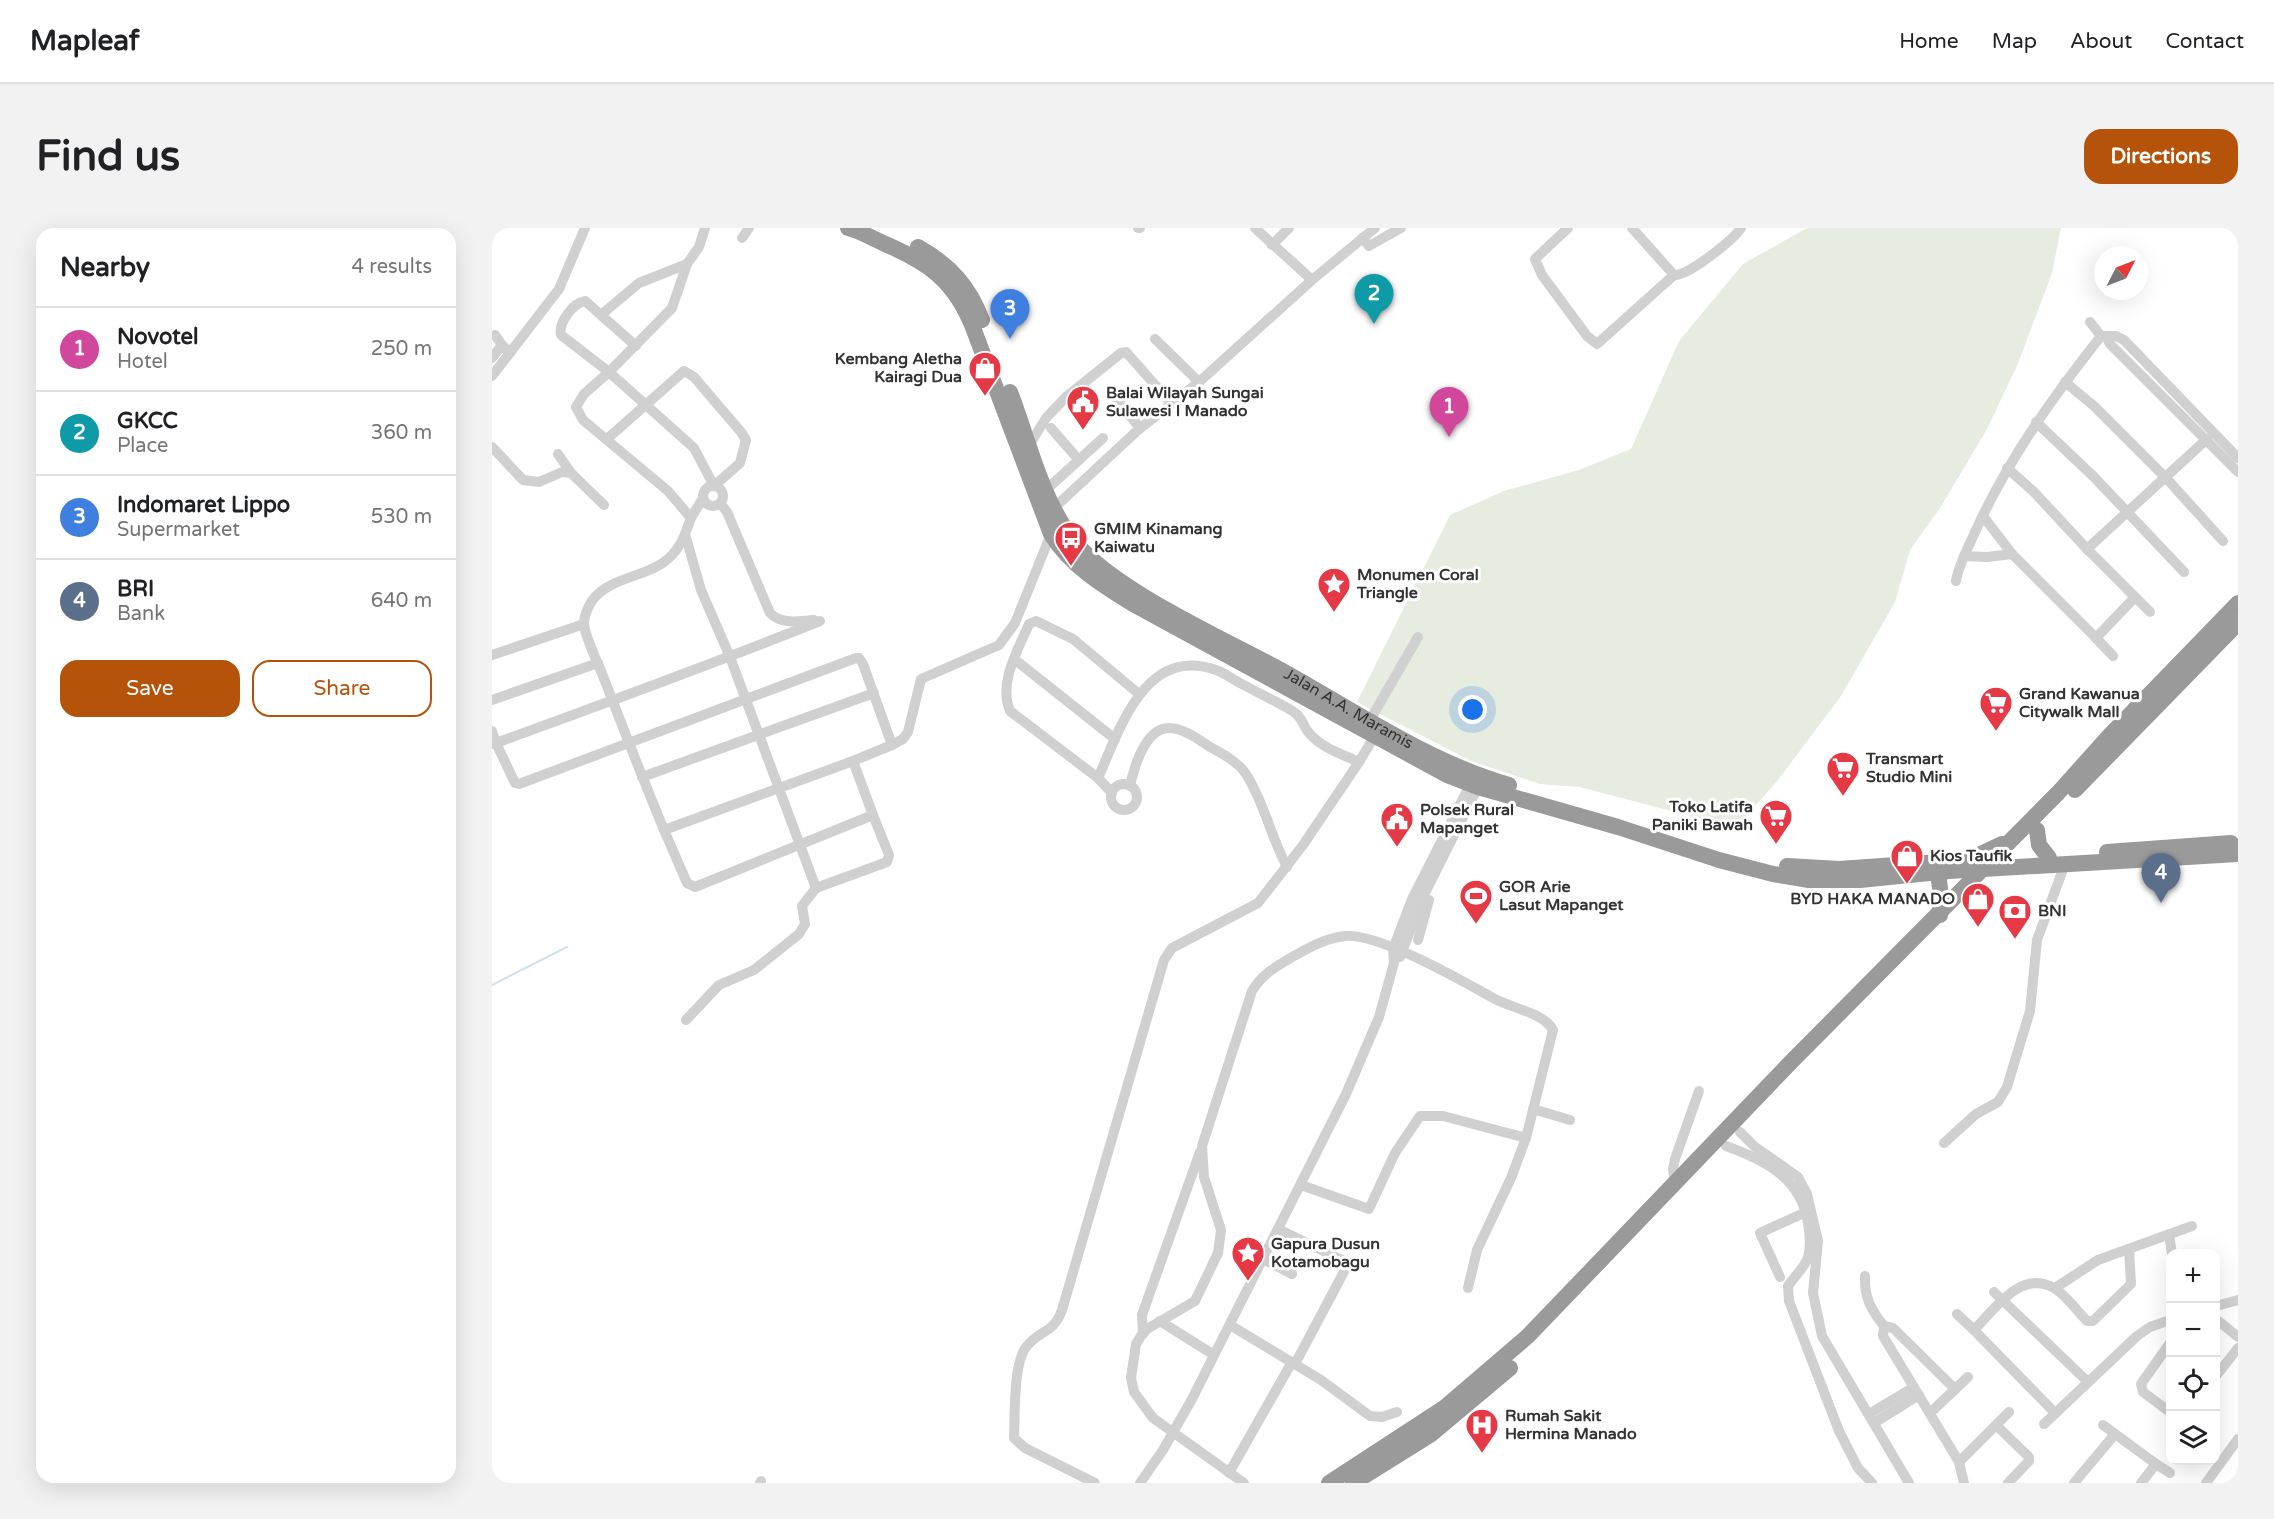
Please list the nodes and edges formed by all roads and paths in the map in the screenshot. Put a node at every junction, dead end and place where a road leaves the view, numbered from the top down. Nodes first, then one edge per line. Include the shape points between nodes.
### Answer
1 (585, 228) edge
2 (705, 228) edge
3 (849, 228) edge
4 (876, 228) edge
5 (1255, 228) edge
6 (1289, 228) edge
7 (1375, 228) edge
8 (1401, 228) edge
9 (1568, 228) edge
10 (1632, 228) edge
11 (1741, 228) edge
12 (1362, 238) junction
13 (1272, 245) junction
14 (687, 264) junction
15 (1674, 275) junction
16 (1312, 280) junction
17 (603, 314) junction
18 (2090, 322) dead end
19 (495, 335) dead end
20 (2103, 336) junction
21 (1155, 339) dead end
22 (636, 346) junction
23 (506, 349) junction
24 (492, 358) edge
25 (609, 372) junction
26 (492, 376) edge
27 (1199, 382) junction
28 (2065, 382) junction
29 (1108, 390) dead end
30 (644, 404) junction
31 (1172, 405) junction
32 (2194, 419) junction
33 (2036, 422) junction
34 (1051, 428) dead end
35 (1140, 428) junction
36 (1103, 438) dead end
37 (607, 439) junction
38 (2207, 439) junction
39 (1030, 444) junction
40 (492, 447) edge
41 (2226, 452) junction
42 (558, 454) dead end
43 (2238, 458) edge
44 (1078, 459) junction
45 (2007, 468) junction
46 (2238, 472) edge
47 (571, 473) junction
48 (2167, 479) junction
49 (714, 486) junction
50 (1046, 490) junction
51 (703, 498) junction
52 (720, 503) junction
53 (604, 505) dead end
54 (1053, 509) junction
55 (2128, 513) junction
56 (1983, 516) junction
57 (691, 518) junction
58 (685, 534) junction
59 (1051, 534) junction
60 (2223, 542) dead end
61 (2087, 549) junction
62 (2012, 554) junction
63 (1964, 556) junction
64 (2184, 572) dead end
65 (1956, 581) dead end
66 (2135, 597) junction
67 (2238, 603) edge
68 (2150, 612) dead end
69 (2238, 623) edge
70 (584, 624) junction
71 (1418, 637) dead end
72 (2096, 638) junction
73 (492, 655) edge
74 (2113, 656) dead end
75 (730, 657) junction
76 (1014, 659) junction
77 (598, 663) junction
78 (1294, 692) junction
79 (874, 693) junction
80 (1139, 694) junction
81 (745, 698) junction
82 (492, 700) edge
83 (612, 700) junction
84 (1286, 707) junction
85 (1370, 720) junction
86 (492, 731) edge
87 (758, 735) junction
88 (1374, 737) junction
89 (1115, 739) junction
90 (628, 742) junction
91 (494, 743) edge
92 (892, 744) junction
93 (853, 761) junction
94 (1359, 762) junction
95 (642, 777) junction
96 (1098, 778) junction
97 (1476, 780) junction
98 (1130, 786) junction
99 (778, 787) junction
100 (1112, 793) junction
101 (873, 815) junction
102 (664, 830) junction
103 (2037, 830) junction
104 (2014, 839) junction
105 (2238, 843) edge
106 (798, 844) junction
107 (2238, 854) edge
108 (1440, 861) junction
109 (2057, 861) junction
110 (1989, 865) junction
111 (1287, 867) junction
112 (1938, 873) junction
113 (816, 888) junction
114 (1940, 915) junction
115 (1418, 940) dead end
116 (1912, 950) junction
117 (1398, 951) junction
118 (686, 1020) dead end
119 (1699, 1091) dead end
120 (1533, 1109) junction
121 (1570, 1120) dead end
122 (1740, 1132) junction
123 (1526, 1138) junction
124 (1944, 1143) dead end
125 (1202, 1146) junction
126 (1726, 1146) junction
127 (1675, 1184) junction
128 (1301, 1185) junction
129 (1806, 1212) junction
130 (2192, 1226) dead end
131 (1278, 1229) junction
132 (2169, 1234) junction
133 (2129, 1249) junction
134 (2171, 1249) edge
135 (1263, 1259) junction
136 (1292, 1274) dead end
137 (1797, 1275) junction
138 (1865, 1276) dead end
139 (1780, 1277) dead end
140 (1814, 1279) junction
141 (1468, 1288) dead end
142 (2055, 1288) junction
143 (1994, 1292) dead end
144 (2238, 1300) edge
145 (2003, 1301) junction
146 (2220, 1305) edge
147 (1957, 1314) dead end
148 (1160, 1321) junction
149 (2166, 1322) edge
150 (2220, 1322) edge
151 (1230, 1325) junction
152 (1884, 1326) junction
153 (1974, 1330) junction
154 (1143, 1334) junction
155 (2238, 1337) edge
156 (2238, 1348) edge
157 (2166, 1349) edge
158 (1214, 1355) junction
159 (1294, 1363) junction
160 (2220, 1371) edge
161 (1968, 1377) dead end
162 (2088, 1382) junction
163 (1955, 1389) junction
164 (1917, 1391) junction
165 (2169, 1411) edge
166 (2009, 1412) dead end
167 (1397, 1413) dead end
168 (1930, 1413) junction
169 (2055, 1413) junction
170 (1872, 1418) junction
171 (1996, 1425) junction
172 (2044, 1425) dead end
173 (2103, 1425) dead end
174 (1173, 1431) junction
175 (2115, 1434) junction
176 (2238, 1439) edge
177 (2030, 1457) junction
178 (1959, 1462) junction
179 (2039, 1467) dead end
180 (1229, 1473) junction
181 (2151, 1473) edge
182 (2170, 1473) dead end
183 (1095, 1483) edge
184 (1140, 1483) edge
185 (1244, 1483) edge
186 (1329, 1483) edge
187 (1353, 1483) edge
188 (1872, 1483) edge
189 (1909, 1483) edge
190 (1964, 1483) edge
191 (2008, 1483) edge
192 (2074, 1483) edge
193 (2141, 1483) edge
194 (2206, 1483) edge

1 - 23 street via 559,289
2 - 14 street via 699,248
3 - 59 highway via 918,260 943,278 958,296
4 - 39 highway, Jalan A.A. Maramis via 933,256 967,288
5 - 13 street
6 - 13 street
7 - 12 street
8 - 12 street via 1369,246
9 - 15 street via 1535,259 1542,275 1594,343 1600,342
10 - 15 street
11 - 15 street via 1733,239 1689,272
12 - 16 street
13 - 16 street
14 - 17 street via 636,285
14 - 22 street via 672,308
16 - 27 street
17 - 22 street
17 - 25 street via 582,301 571,310 560,333
18 - 20 street
19 - 23 street
20 - 28 street
20 - 32 street
21 - 27 street
22 - 25 street
23 - 24 street
23 - 26 street
25 - 30 street
25 - 37 street via 584,394 576,407 583,420
27 - 31 street
28 - 33 street
28 - 48 street
29 - 35 street
30 - 37 street
30 - 49 street via 694,448
30 - 49 street via 678,374 687,372 741,432 745,444 740,463
31 - 35 street
31 - 39 street via 1126,352 1121,352 1052,411
32 - 38 street
32 - 41 street
33 - 45 street
33 - 55 street
34 - 44 street
35 - 54 street
36 - 44 street
37 - 57 street via 668,491
38 - 41 street
38 - 48 street
39 - 50 highway, Jalan A.A. Maramis
40 - 47 street via 524,480 538,482 562,472
41 - 43 street
41 - 46 street
42 - 47 street
44 - 50 street
45 - 56 street
45 - 61 street
47 - 53 street
48 - 55 street
48 - 60 street
49 - 51 street via 705,489
49 - 52 street via 723,494
50 - 54 highway, Jalan A.A. Maramis
51 - 52 street via 709,505
51 - 57 street
52 - 75 street via 770,613 788,622 820,621
54 - 85 highway, Jalan A.A. Maramis via 1084,553 1133,588
55 - 61 street
55 - 64 street
56 - 62 street
56 - 63 street
57 - 58 street
58 - 70 street via 662,564 597,594
58 - 75 street via 701,590
59 - 78 highway via 1066,554 1099,583
59 - 92 street via 1015,623 999,645 921,679 908,732
61 - 66 street
62 - 63 street
62 - 72 street
63 - 65 street
66 - 68 street
66 - 72 street
67 - 104 highway
69 - 103 highway
70 - 73 street
70 - 77 street
71 - 85 street
72 - 74 street
75 - 81 street
75 - 83 street
76 - 80 street via 1029,624 1036,621 1073,639
76 - 89 street
76 - 96 street via 1006,696 1010,711
77 - 82 street
77 - 83 street
78 - 84 street
78 - 88 highway
79 - 81 street via 860,658
79 - 87 street
79 - 92 street
80 - 84 street via 1165,672 1191,665 1218,670
80 - 89 street
81 - 87 street
81 - 90 street
83 - 90 street
83 - 91 street
84 - 94 street via 1301,717 1316,741
85 - 97 highway, Jalan A.A. Maramis
86 - 91 street
87 - 95 street
87 - 99 street
88 - 94 street
88 - 97 highway
89 - 96 street
90 - 91 street via 519,784 512,781
90 - 95 street
92 - 93 street
93 - 99 street
93 - 101 street
94 - 111 street
95 - 102 street
96 - 100 street
97 - 108 street
97 - 110 highway, Jalan A.A. Maramis via 1790,867
97 - 112 highway via 1773,874 1843,881
97 - 117 street via 1417,890
98 - 100 street via 1120,785
98 - 100 street via 1137,799 1127,810 1113,803
98 - 111 street via 1142,752 1159,731 1179,730 1193,737 1228,757 1246,774
99 - 102 street
99 - 106 street
101 - 106 street
101 - 113 street via 889,855 887,862
102 - 106 street via 692,887
103 - 109 highway via 2039,845
103 - 110 highway
104 - 110 highway
104 - 110 highway
105 - 109 highway via 2146,847
106 - 113 street
107 - 109 highway
108 - 115 street via 1445,867 1428,904
108 - 117 street
109 - 110 highway
109 - 110 highway, Jalan A.A. Maramis
109 - 124 street via 2037,940 2030,1011 2007,1087 1998,1102 1976,1114
110 - 112 highway
110 - 114 highway
110 - 116 highway
111 - 183 street via 1258,903 1172,948 1164,960 1062,1310 1055,1326 1028,1344 1020,1361 1014,1438 1025,1448
112 - 114 highway
113 - 118 street via 802,906 805,924 800,934 754,970 719,985
114 - 116 highway
116 - 122 highway
116 - 127 highway via 1791,1062
117 - 120 street via 1550,1024 1553,1030
117 - 125 street via 1348,936 1324,940 1258,981 1246,1004
117 - 128 street via 1374,1031
119 - 127 street via 1672,1169
120 - 121 street
120 - 123 street
122 - 126 highway
122 - 140 street via 1798,1177 1807,1194 1818,1241
123 - 128 street via 1425,1114 1416,1119 1401,1142 1369,1209
123 - 141 street via 1477,1250
125 - 148 street via 1204,1177 1221,1230 1218,1253 1195,1301
125 - 154 street via 1142,1315
126 - 129 street via 1783,1174
126 - 187 highway via 1486,1390 1430,1435
127 - 186 highway via 1504,1359 1444,1408
128 - 131 street
129 - 137 street via 1809,1252
129 - 139 street via 1760,1233
130 - 132 street
131 - 135 street
131 - 159 street via 1347,1266
132 - 133 street
132 - 134 street
133 - 142 street via 2088,1265
133 - 142 street via 2131,1284 2094,1321 2087,1321
135 - 136 street
135 - 151 street
137 - 140 street
137 - 188 street via 1787,1293 1798,1328 1845,1443 1858,1468
138 - 152 street via 1864,1290 1871,1310
140 - 170 street via 1822,1336
142 - 145 street via 2026,1283
143 - 145 street
144 - 146 street
145 - 153 street
145 - 162 street
147 - 153 street
148 - 154 street
148 - 158 street
149 - 162 street via 2144,1330
150 - 155 street
151 - 158 street
151 - 159 street
152 - 163 street via 1893,1328
152 - 164 street via 1883,1336
153 - 169 street
154 - 174 street via 1132,1361 1134,1392 1153,1418
156 - 160 street
157 - 165 street via 2141,1384 2143,1392
158 - 174 street
159 - 167 street via 1370,1416
159 - 180 street
161 - 163 street
162 - 169 street
163 - 168 street
164 - 168 street
164 - 170 street
166 - 171 street
168 - 178 street
169 - 172 street
170 - 189 street
171 - 177 street
171 - 178 street
173 - 175 street
174 - 180 street
174 - 184 street
175 - 181 street
175 - 192 street
176 - 194 street
177 - 179 street
177 - 191 street
178 - 190 street
180 - 185 street
181 - 182 street
181 - 193 street

